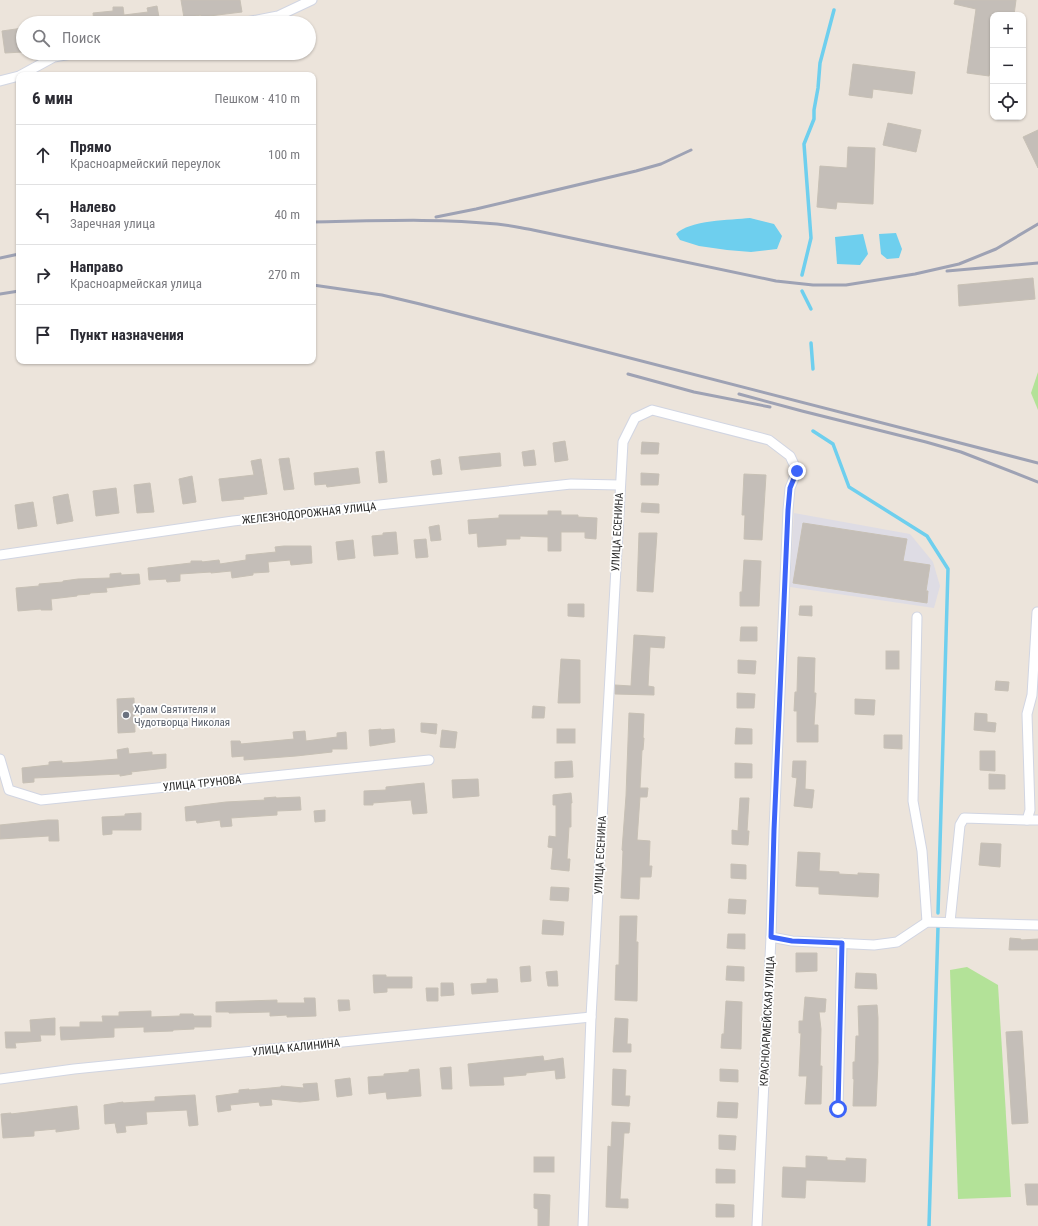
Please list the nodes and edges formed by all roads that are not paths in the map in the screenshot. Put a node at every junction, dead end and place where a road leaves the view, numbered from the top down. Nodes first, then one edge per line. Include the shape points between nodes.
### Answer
1 (312, 0) edge
2 (278, 16) edge
3 (48, 60) edge
4 (26, 72) edge
5 (16, 76) edge
6 (0, 81) edge
7 (620, 485) junction
8 (0, 555) edge
9 (1036, 612) dead end
10 (916, 617) dead end
11 (0, 759) edge
12 (429, 760) dead end
13 (1027, 820) junction
14 (1038, 820) edge
15 (927, 922) junction
16 (950, 922) junction
17 (1038, 925) edge
18 (771, 937) junction
19 (842, 943) junction
20 (591, 1017) junction
21 (0, 1079) edge
22 (838, 1109) dead end
23 (583, 1226) edge
24 (757, 1226) edge

1 - 2 street
3 - 4 street
5 - 6 street
7 - 8 street, ЖЕЛЕЗНОДОРОЖНАЯ УЛИЦА via 571,484 233,521
7 - 18 street, КРАСНОАРМЕЙСКАЯ УЛИЦА via 623,442 635,418 652,410 769,440 790,456 797,471 790,488 788,510
7 - 20 street, УЛИЦА ЕСЕНИНА
9 - 13 street via 1032,695 1027,714 1030,810
10 - 15 street via 914,801 922,851
11 - 12 street, УЛИЦА ТРУНОВА via 9,790 41,800
13 - 14 street
13 - 16 street via 964,818 960,825
15 - 16 street
15 - 19 street via 897,942 874,945
16 - 17 street
18 - 19 street via 792,941
18 - 24 street, КРАСНОАРМЕЙСКАЯ УЛИЦА
19 - 22 street
20 - 21 street, УЛИЦА КАЛИНИНА via 74,1069
20 - 23 street, УЛИЦА ЕСЕНИНА

